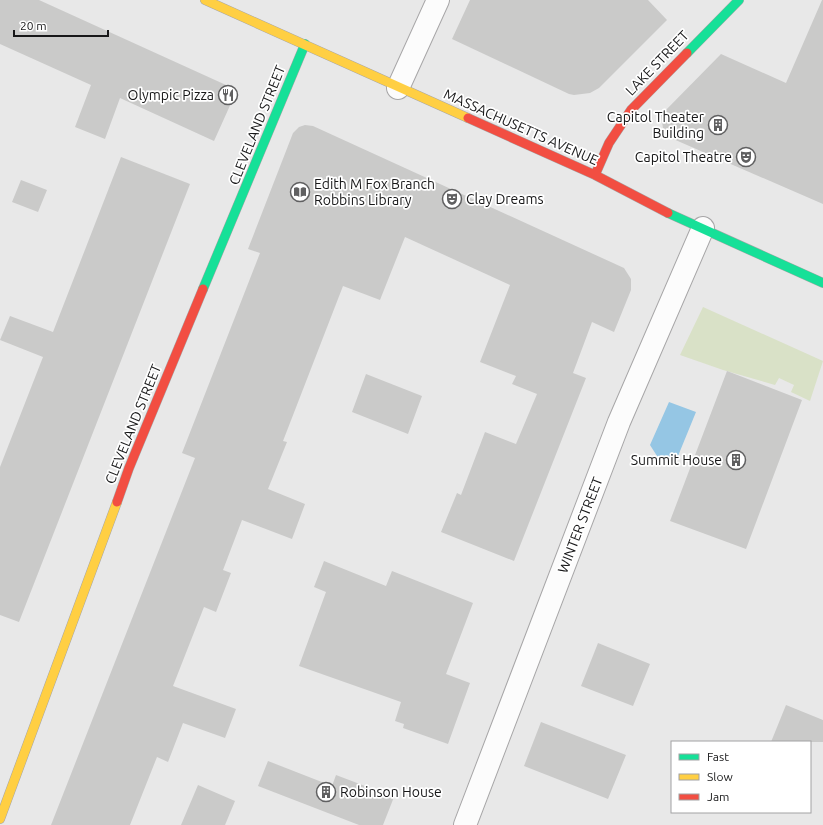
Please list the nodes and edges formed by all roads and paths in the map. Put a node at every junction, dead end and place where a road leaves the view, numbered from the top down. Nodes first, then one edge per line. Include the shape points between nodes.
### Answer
1 (205, 0) edge
2 (438, 0) edge
3 (739, 0) edge
4 (305, 44) junction
5 (398, 88) junction
6 (595, 176) junction
7 (703, 228) junction
8 (823, 283) edge
9 (0, 819) edge
10 (465, 825) edge

1 - 4 main road, MASSACHUSETTS AVENUE
2 - 5 street
3 - 6 main road, LAKE STREET via 631,110 609,143
4 - 5 main road, MASSACHUSETTS AVENUE
4 - 9 main road, CLEVELAND STREET via 129,468
5 - 6 main road, MASSACHUSETTS AVENUE
6 - 7 main road, MASSACHUSETTS AVENUE
7 - 8 main road, MASSACHUSETTS AVENUE
7 - 10 street, WINTER STREET via 619,422

